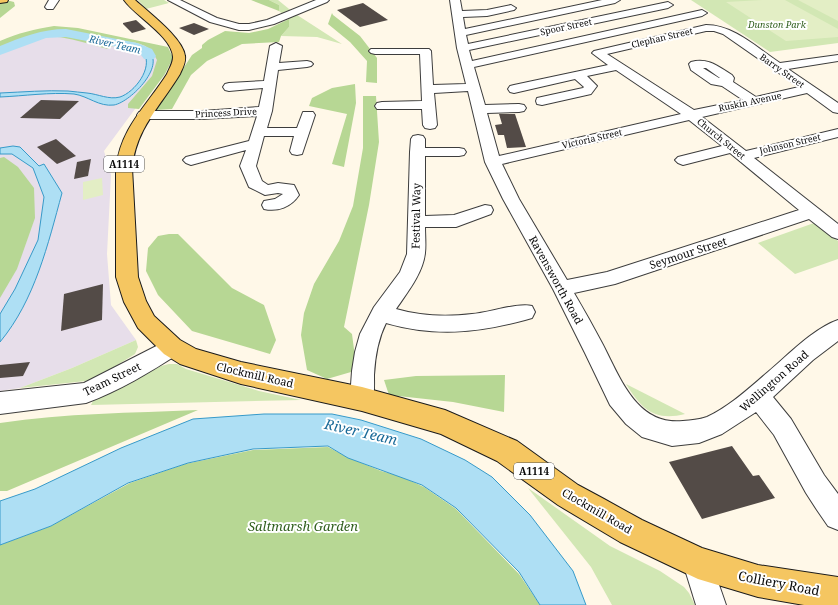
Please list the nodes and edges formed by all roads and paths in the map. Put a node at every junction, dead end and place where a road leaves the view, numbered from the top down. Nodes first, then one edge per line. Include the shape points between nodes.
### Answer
1 (129, 0) edge
2 (173, 0) edge
3 (324, 0) edge
4 (615, 0) edge
5 (668, 5) dead end
6 (523, 6) dead end
7 (456, 7) edge
8 (483, 8) junction
9 (702, 13) dead end
10 (490, 26) junction
11 (727, 32) joint
12 (462, 40) junction
13 (578, 41) junction
14 (276, 46) dead end
15 (375, 51) dead end
16 (595, 51) junction
17 (838, 58) edge
18 (307, 64) dead end
19 (468, 65) junction
20 (617, 66) junction
21 (272, 67) junction
22 (777, 67) junction
23 (576, 74) junction
24 (726, 83) dead end
25 (269, 84) junction
26 (229, 87) dead end
27 (473, 87) junction
28 (429, 89) junction
29 (514, 89) dead end
30 (809, 89) junction
31 (838, 96) edge
32 (823, 99) junction
33 (542, 101) dead end
34 (754, 101) junction
35 (429, 105) junction
36 (382, 106) dead end
37 (478, 108) junction
38 (519, 108) dead end
39 (838, 109) edge
40 (265, 111) junction
41 (144, 115) junction
42 (308, 115) dead end
43 (692, 115) junction
44 (430, 125) dead end
45 (303, 132) junction
46 (838, 133) edge
47 (258, 138) junction
48 (297, 151) dead end
49 (459, 152) dead end
50 (737, 152) junction
51 (191, 160) dead end
52 (683, 160) dead end
53 (493, 162) junction
54 (270, 205) dead end
55 (485, 210) dead end
56 (812, 212) junction
57 (416, 222) junction
58 (838, 233) edge
59 (562, 288) junction
60 (525, 312) dead end
61 (382, 313) junction
62 (838, 329) edge
63 (172, 347) junction
64 (757, 397) junction
65 (362, 399) junction
66 (0, 403) edge
67 (684, 434) joint
68 (834, 505) edge
69 (698, 563) junction
70 (838, 594) edge
71 (711, 605) edge

1 - 41 main road, Clockmill Road / A1114 via 176,46 179,57 168,82
2 - 3 street via 222,22 247,27 265,23
4 - 10 street
5 - 12 street, Spoor Street
6 - 8 street
7 - 8 street
7 - 12 street, Ravensworth Road
8 - 10 street
9 - 13 street
10 - 12 street
11 - 16 street, Clephan Street via 706,28
11 - 22 street, Barry Street
12 - 19 street, Ravensworth Road
13 - 16 street, Church Street
13 - 19 street
14 - 21 street, Princess Drive
15 - 28 street via 425,51
16 - 20 street, Church Street
17 - 22 street
18 - 21 street
19 - 27 street, Ravensworth Road
20 - 23 street
20 - 43 street, Church Street
21 - 25 street, Princess Drive
22 - 30 street, Barry Street
23 - 29 street
23 - 33 street via 591,86 587,91
24 - 34 street
25 - 26 street
25 - 40 street, Princess Drive
27 - 28 street
27 - 37 street, Ravensworth Road
28 - 35 street
30 - 32 street, Barry Street
30 - 34 street, Ruskin Avenue
31 - 32 street
32 - 39 street, Barry Street
34 - 43 street, Ruskin Avenue
35 - 36 street
35 - 44 street
37 - 38 street
37 - 53 street, Ravensworth Road
40 - 41 street, Princess Drive
40 - 47 street
41 - 63 main road, Clockmill Road / A1114 via 132,135 125,156 127,276 134,302 146,322
42 - 45 street
43 - 50 street, Church Street
43 - 53 street, Victoria Street
45 - 47 street
45 - 48 street
46 - 50 street, Johnson Street
47 - 51 street
47 - 54 street via 248,166 255,184 265,190 288,189 291,195 278,205
49 - 57 street, Festival Way via 417,145
50 - 52 street, Johnson Street
50 - 56 street, Church Street
53 - 59 street, Ravensworth Road
55 - 57 street via 456,221
56 - 58 street, Church Street
56 - 59 street, Seymour Street via 608,279
57 - 61 street, Festival Way via 416,254 413,265 403,285
59 - 67 street, Ravensworth Road via 618,398 626,408 651,428 672,434
60 - 61 street via 496,320 454,325 416,322
61 - 65 street, Festival Way via 373,328 367,347
62 - 64 street, Wellington Road via 805,353
63 - 65 main road, Clockmill Road / A1114 via 206,364
63 - 66 street, Team Street via 86,393
64 - 67 street, Wellington Road via 729,418 699,432
64 - 68 street via 781,422 815,484
65 - 69 main road, Clockmill Road / A1114 via 445,423 507,451 593,510
69 - 70 main road, Colliery Road / A1114 via 758,581
69 - 71 street

